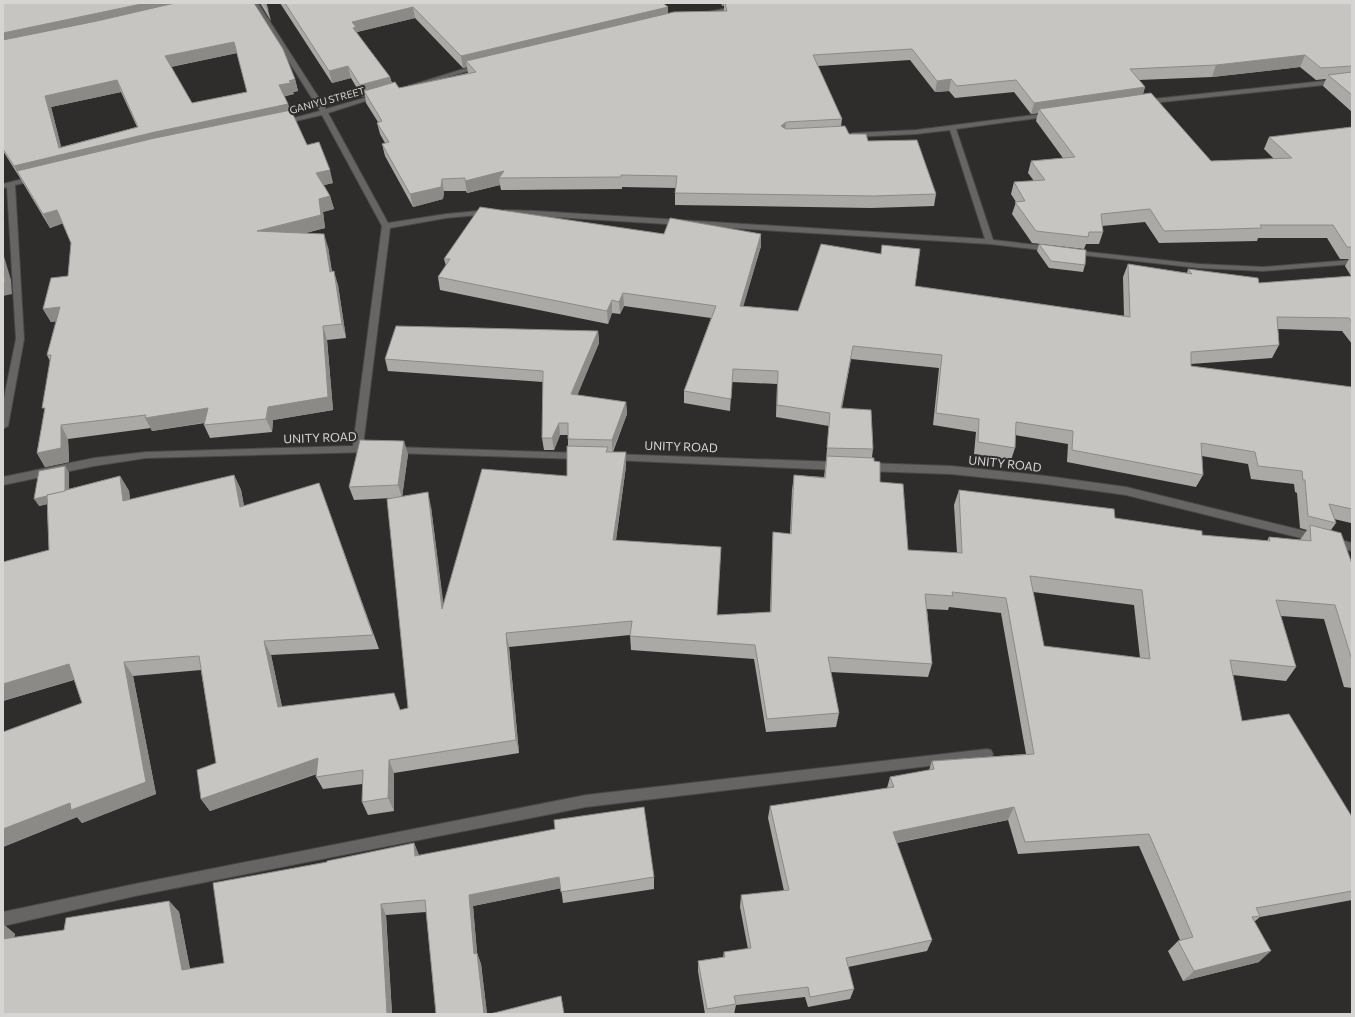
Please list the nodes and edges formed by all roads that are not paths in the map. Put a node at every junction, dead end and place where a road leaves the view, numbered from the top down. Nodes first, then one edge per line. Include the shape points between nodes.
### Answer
1 (255, 3) edge
2 (741, 8) edge
3 (691, 16) edge
4 (484, 65) edge
5 (1352, 80) edge
6 (401, 90) edge
7 (385, 94) edge
8 (1138, 103) edge
9 (324, 112) junction
10 (1061, 114) edge
11 (276, 124) edge
12 (953, 129) junction
13 (846, 135) edge
14 (41, 176) edge
15 (7, 185) edge
16 (386, 226) junction
17 (990, 242) junction
18 (1352, 262) edge
19 (3, 426) edge
20 (358, 448) junction
21 (588, 456) edge
22 (604, 456) edge
23 (3, 481) edge
24 (1352, 547) edge
25 (987, 754) dead end
26 (3, 919) edge

1 - 9 street
2 - 3 street
4 - 6 street
5 - 8 street
7 - 9 street, GANIYU STREET
9 - 11 street, GANIYU STREET
9 - 16 street
10 - 12 street
12 - 13 street
12 - 17 street
14 - 15 street
15 - 19 street via 20,339
16 - 17 street via 461,214 536,212
16 - 20 street
17 - 18 street via 1200,266 1255,268
20 - 21 street, UNITY ROAD
20 - 23 street, UNITY ROAD via 146,455 94,462
22 - 24 street, UNITY ROAD via 951,470 1046,480 1126,491
25 - 26 street via 586,801 135,890

